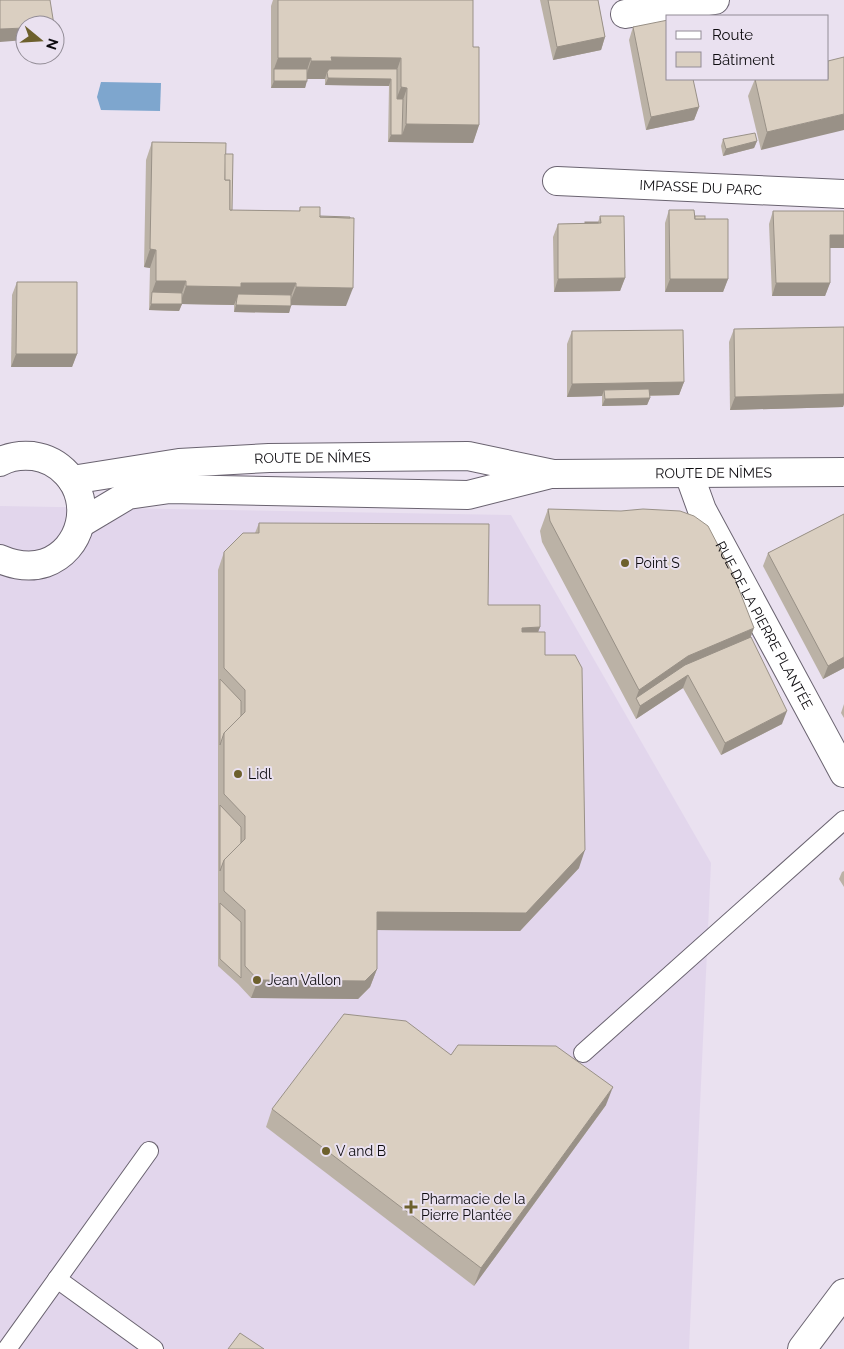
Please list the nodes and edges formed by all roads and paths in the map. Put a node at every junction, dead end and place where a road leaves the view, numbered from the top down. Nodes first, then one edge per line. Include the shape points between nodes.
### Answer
1 (715, 0) edge
2 (625, 14) dead end
3 (557, 181) dead end
4 (844, 194) edge
5 (0, 462) edge
6 (844, 472) edge
7 (553, 474) junction
8 (689, 474) junction
9 (72, 480) junction
10 (81, 523) junction
11 (0, 559) edge
12 (844, 773) edge
13 (844, 820) edge
14 (583, 1053) dead end
15 (149, 1151) dead end
16 (57, 1279) junction
17 (844, 1293) edge
18 (7, 1349) edge
19 (154, 1349) edge
20 (802, 1349) edge

1 - 2 main road
3 - 4 main road, IMPASSE DU PARC
5 - 9 main road via 23,455 42,457 59,466
6 - 8 main road, ROUTE DE NÎMES
7 - 8 main road, ROUTE DE NÎMES
7 - 9 main road, ROUTE DE NÎMES via 468,456 269,458 180,463
7 - 10 main road, ROUTE DE NÎMES via 468,494 170,489 128,495
8 - 12 main road, RUE DE LA PIERRE PLANTÉE via 702,510
9 - 10 main road via 79,493
10 - 11 main road via 61,554 45,563 28,566
13 - 14 lane
15 - 16 lane
16 - 18 lane
16 - 19 lane
17 - 20 main road

